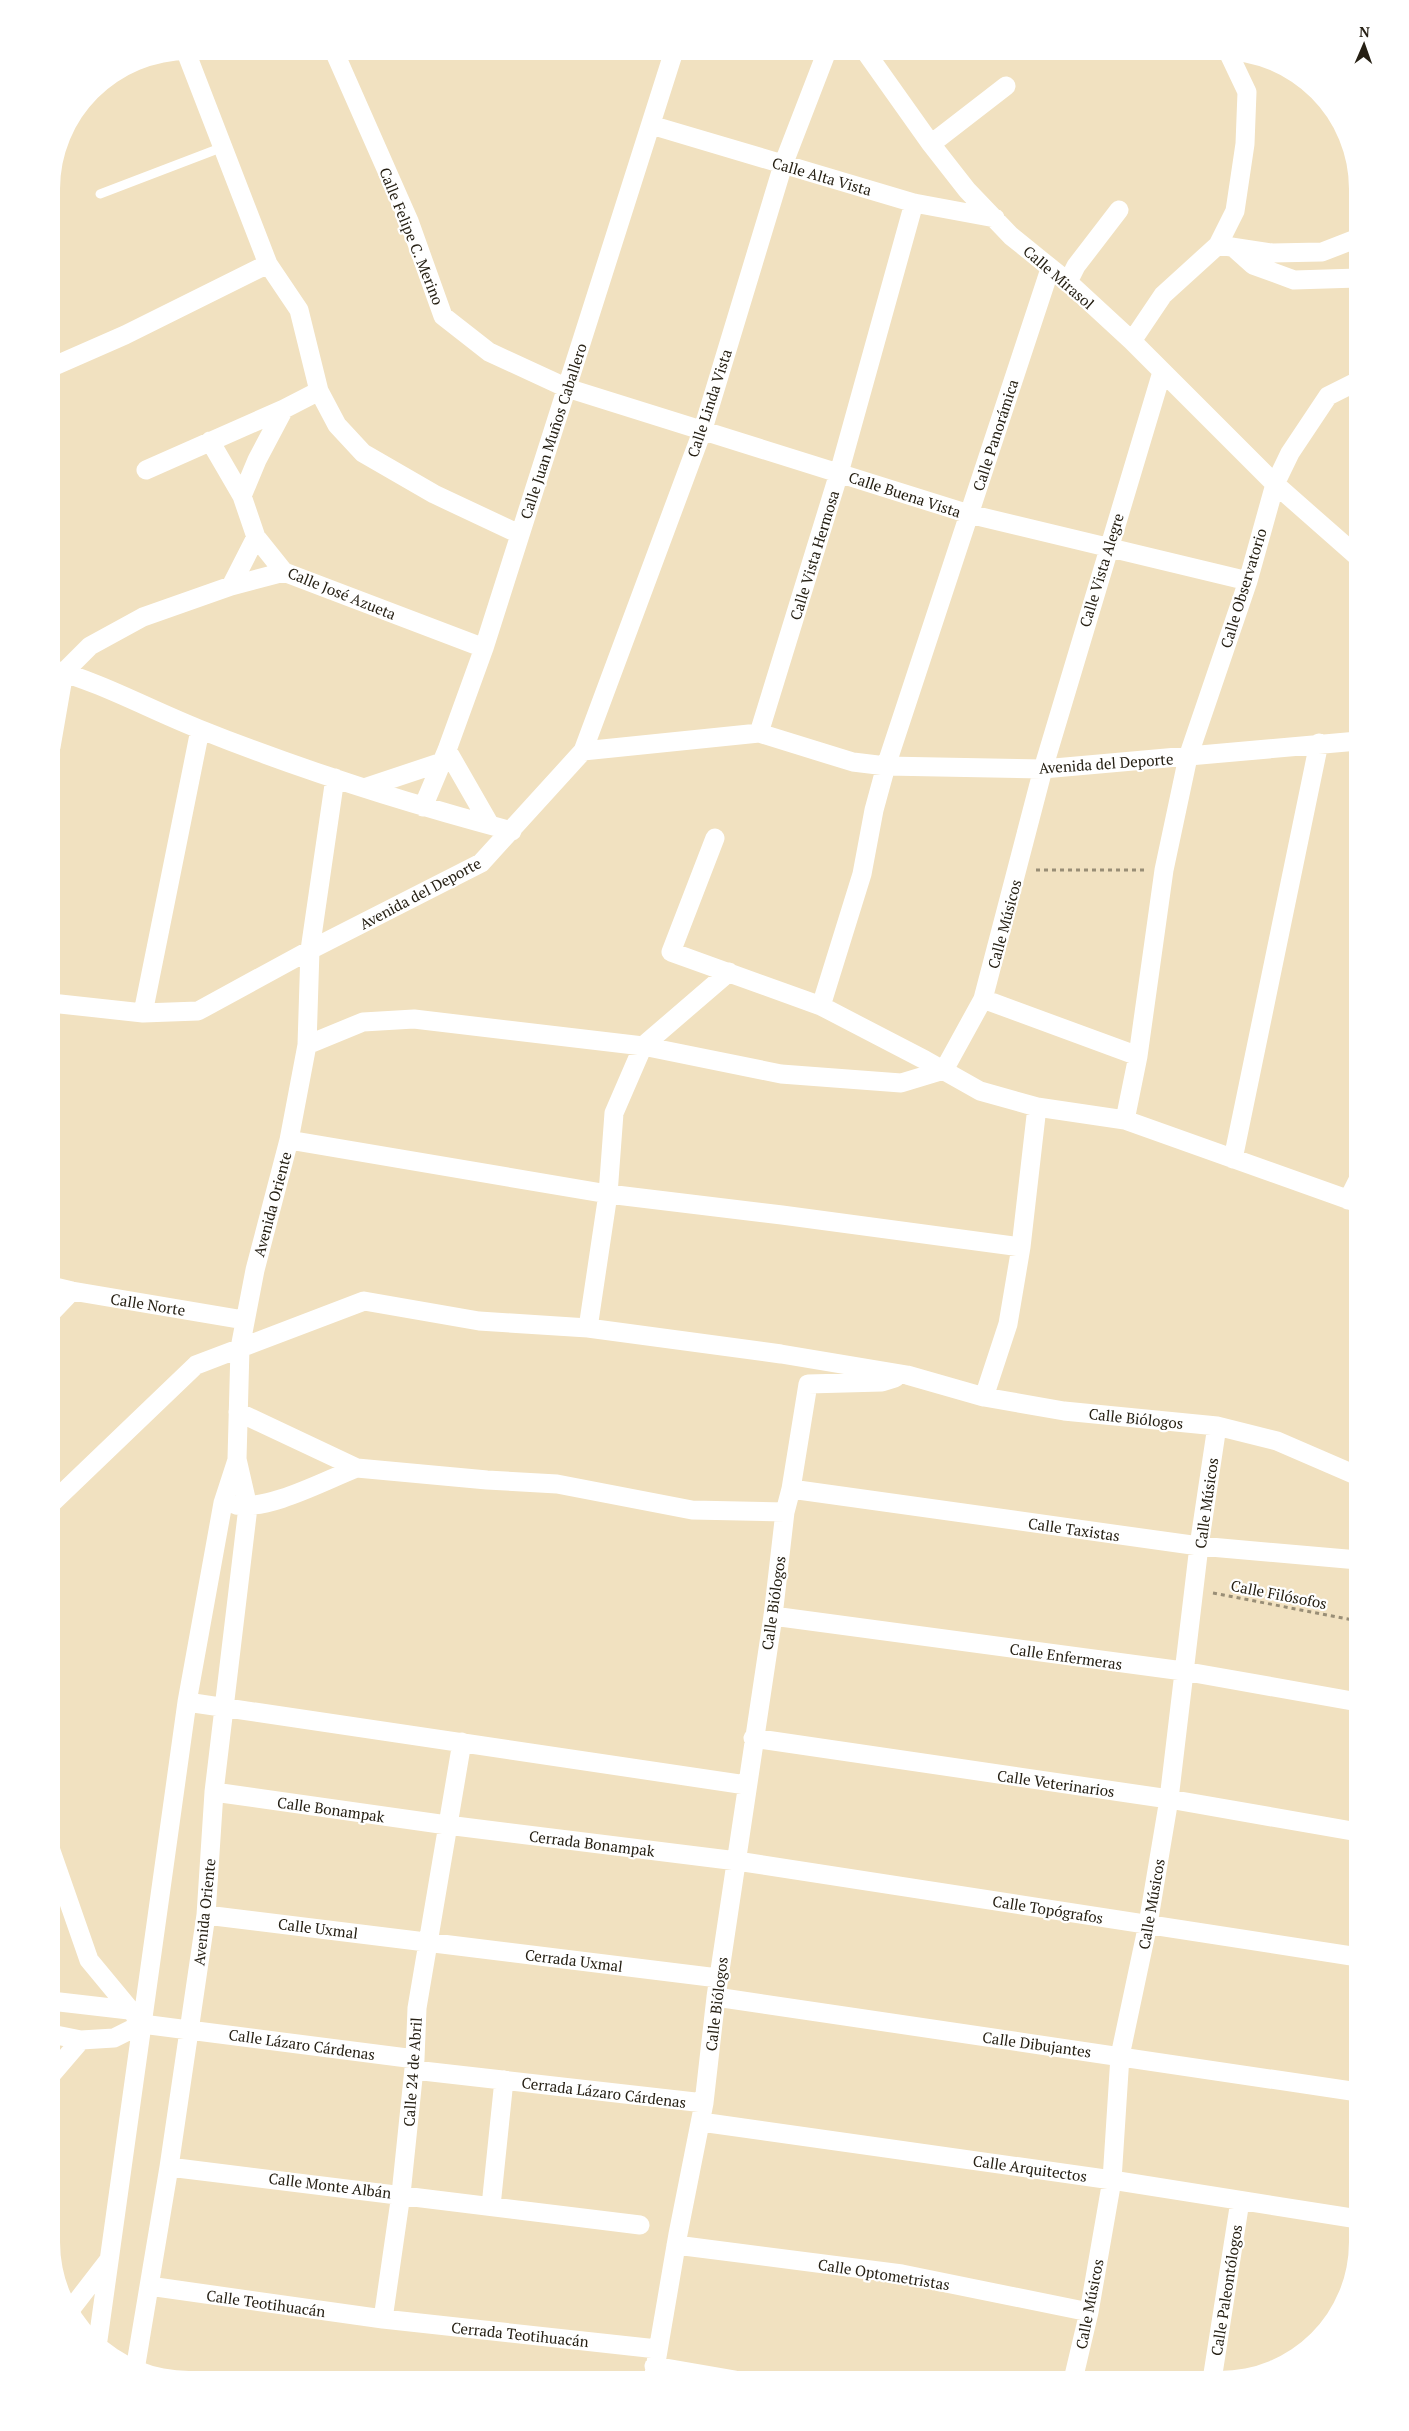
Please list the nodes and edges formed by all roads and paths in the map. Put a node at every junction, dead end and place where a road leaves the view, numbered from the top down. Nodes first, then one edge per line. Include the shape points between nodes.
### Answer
1 (189, 60) edge
2 (338, 60) edge
3 (671, 60) edge
4 (824, 60) edge
5 (871, 60) edge
6 (1232, 60) edge
7 (1006, 86) dead end
8 (651, 125) junction
9 (931, 144) junction
10 (223, 147) junction
11 (782, 165) junction
12 (100, 194) dead end
13 (914, 203) junction
14 (1119, 210) dead end
15 (995, 218) junction
16 (1349, 242) edge
17 (1226, 246) junction
18 (268, 264) junction
19 (1050, 268) junction
20 (1349, 278) edge
21 (1068, 282) junction
22 (1132, 341) junction
23 (60, 363) edge
24 (1162, 372) junction
25 (1349, 386) edge
26 (567, 388) junction
27 (319, 391) junction
28 (284, 409) junction
29 (702, 429) junction
30 (210, 441) junction
31 (146, 470) dead end
32 (839, 473) junction
33 (1275, 484) junction
34 (242, 496) junction
35 (969, 514) junction
36 (519, 534) junction
37 (256, 537) junction
38 (1108, 546) junction
39 (1349, 549) edge
40 (284, 572) junction
41 (1248, 581) junction
42 (231, 586) junction
43 (484, 648) junction
44 (60, 668) edge
45 (60, 671) edge
46 (200, 730) junction
47 (759, 733) junction
48 (1349, 741) edge
49 (1319, 743) junction
50 (583, 751) junction
51 (444, 756) junction
52 (1188, 757) junction
53 (886, 766) junction
54 (1043, 769) junction
55 (336, 778) junction
56 (364, 788) junction
57 (423, 807) junction
58 (490, 825) junction
59 (512, 830) junction
60 (715, 838) dead end
61 (1018, 870) junction
62 (1164, 870) junction
63 (310, 950) junction
64 (729, 972) junction
65 (983, 999) junction
66 (60, 1004) edge
67 (821, 1006) junction
68 (143, 1013) junction
69 (307, 1045) junction
70 (642, 1046) junction
71 (1138, 1056) junction
72 (944, 1070) junction
73 (1037, 1107) junction
74 (1125, 1120) junction
75 (289, 1140) junction
76 (1233, 1159) junction
77 (608, 1194) junction
78 (1349, 1201) edge
79 (1021, 1247) junction
80 (60, 1288) edge
81 (72, 1291) junction
82 (60, 1304) edge
83 (244, 1320) junction
84 (588, 1328) junction
85 (240, 1348) junction
86 (907, 1375) junction
87 (984, 1397) junction
88 (238, 1412) junction
89 (1217, 1426) junction
90 (237, 1459) junction
91 (357, 1468) junction
92 (1349, 1472) edge
93 (791, 1489) junction
94 (60, 1495) edge
95 (223, 1503) junction
96 (248, 1507) junction
97 (785, 1512) junction
98 (1199, 1546) junction
99 (1349, 1559) edge
100 (1195, 1590) junction
101 (772, 1616) junction
102 (1349, 1619) edge
103 (1183, 1671) junction
104 (1349, 1700) edge
105 (187, 1702) junction
106 (224, 1709) junction
107 (753, 1738) junction
108 (462, 1742) junction
109 (746, 1785) junction
110 (214, 1792) junction
111 (1169, 1800) junction
112 (447, 1825) junction
113 (1349, 1830) edge
114 (737, 1861) junction
115 (60, 1877) edge
116 (206, 1915) junction
117 (1148, 1924) junction
118 (429, 1942) junction
119 (1349, 1957) edge
120 (717, 1987) junction
121 (60, 2002) edge
122 (129, 2010) junction
123 (142, 2024) junction
124 (189, 2029) junction
125 (60, 2036) edge
126 (81, 2040) junction
127 (1120, 2056) junction
128 (60, 2064) edge
129 (415, 2064) junction
130 (504, 2080) junction
131 (1349, 2091) edge
132 (702, 2112) junction
133 (169, 2167) junction
134 (1112, 2180) junction
135 (401, 2194) junction
136 (1240, 2201) junction
137 (491, 2206) junction
138 (1349, 2218) edge
139 (640, 2225) dead end
140 (676, 2245) junction
141 (109, 2260) junction
142 (149, 2286) junction
143 (76, 2303) edge
144 (1089, 2312) junction
145 (384, 2319) junction
146 (99, 2334) edge
147 (137, 2360) edge
148 (654, 2365) edge
149 (686, 2371) edge
150 (1075, 2371) edge
151 (1213, 2371) edge

1 - 10 street
2 - 26 street, Calle Felipe C. Merino via 409,221 443,316 489,352
3 - 8 street, Calle Juan Muños Caballero
4 - 11 street, Calle Linda Vista
5 - 9 street, Calle Mirasol
6 - 17 street via 1247,92 1245,144
7 - 9 street
8 - 11 street, Calle Alta Vista
8 - 26 street, Calle Juan Muños Caballero
9 - 15 street, Calle Mirasol
10 - 12 lane
10 - 18 street
11 - 13 street, Calle Alta Vista
11 - 29 street, Calle Linda Vista
13 - 15 street, Calle Alta Vista
13 - 32 street, Calle Vista Hermosa
14 - 21 street via 1076,266
15 - 19 street, Calle Mirasol via 1011,236
16 - 17 street via 1322,252 1272,253
17 - 20 street via 1253,266 1294,280
17 - 22 street via 1163,295
18 - 23 street
18 - 27 street via 299,310
19 - 21 street, Calle Mirasol
19 - 35 street, Calle Panorámica
21 - 22 street, Calle Mirasol
22 - 24 street, Calle Mirasol
24 - 33 street, Calle Mirasol
24 - 38 street, Calle Vista Alegre
25 - 33 street, Calle Observatorio via 1328,396 1290,453
26 - 29 street, Calle Buena Vista
26 - 36 street, Calle Juan Muños Caballero
27 - 28 street
27 - 36 street via 337,425 363,453 434,494
28 - 30 street
28 - 34 street
29 - 32 street, Calle Buena Vista
29 - 50 street, Calle Linda Vista
30 - 31 street
30 - 34 street, Calle José Azueta
32 - 35 street, Calle Buena Vista
32 - 47 street, Calle Vista Hermosa
33 - 39 street, Calle Mirasol
33 - 41 street, Calle Observatorio
34 - 37 street, Calle José Azueta
35 - 38 street, Calle Buena Vista
35 - 53 street, Calle Panorámica
36 - 43 street, Calle Juan Muños Caballero
37 - 40 street, Calle José Azueta
37 - 42 street
38 - 41 street, Calle Buena Vista
38 - 54 street, Calle Vista Alegre
40 - 42 street
40 - 43 street, Calle José Azueta
41 - 52 street, Calle Observatorio
42 - 44 street via 143,617 90,646
43 - 51 street, Calle Juan Muños Caballero
45 - 46 street
46 - 55 street
46 - 68 street
47 - 50 street
47 - 53 street, Avenida del Deporte via 853,762
48 - 49 street, Avenida del Deporte
49 - 52 street, Avenida del Deporte
49 - 76 street
50 - 59 street, Avenida del Deporte
51 - 56 street
51 - 57 street, Calle Juan Muños Caballero
51 - 58 street
52 - 54 street, Avenida del Deporte
52 - 62 street, Calle Observatorio
53 - 54 street, Avenida del Deporte
53 - 67 street, Calle Panorámica via 862,874
54 - 61 street, Calle Músicos
55 - 56 street
55 - 63 street, Avenida Oriente
56 - 57 street
57 - 58 street
58 - 59 street
59 - 63 street, Avenida del Deporte via 480,863
60 - 64 street via 671,952
61 - 62 path
61 - 65 street, Calle Músicos
62 - 71 street, Calle Observatorio
63 - 68 street, Avenida del Deporte via 198,1011
63 - 69 street, Avenida Oriente
64 - 67 street
64 - 70 street
65 - 71 street
65 - 72 street, Calle Músicos
66 - 68 street, Avenida del Deporte
67 - 72 street
69 - 70 street via 363,1022 414,1019
69 - 75 street, Avenida Oriente
70 - 72 street via 782,1074 901,1083
70 - 77 street via 614,1113
71 - 74 street, Calle Observatorio
72 - 73 street via 980,1090
73 - 74 street
73 - 79 street
74 - 76 street
75 - 77 street
75 - 83 street, Avenida Oriente
76 - 78 street
77 - 79 street
77 - 84 street
79 - 87 street via 1008,1324
80 - 81 street, Calle Norte
81 - 82 street
81 - 83 street, Calle Norte
83 - 85 street, Avenida Oriente
84 - 85 street via 479,1321 364,1301
84 - 86 street
85 - 88 street, Avenida Oriente
85 - 94 street via 196,1365
86 - 87 street, Calle Biólogos
86 - 93 street, Calle Biólogos via 882,1382 808,1384
87 - 89 street, Calle Biólogos via 1064,1411
88 - 90 street, Avenida Oriente
88 - 91 street
89 - 92 street, Calle Biólogos via 1277,1441
89 - 98 street, Calle Músicos
90 - 95 street, Avenida Oriente
90 - 96 street, Avenida Oriente
91 - 96 street via 277,1500
91 - 97 street via 557,1484 692,1510
93 - 97 street, Calle Biólogos
93 - 98 street, Calle Taxistas
95 - 96 street
95 - 105 street, Avenida Oriente
96 - 106 street, Avenida Oriente
97 - 101 street, Calle Biólogos
98 - 99 street, Calle Taxistas
98 - 100 street, Calle Músicos
100 - 102 path, Calle Filósofos
100 - 103 street, Calle Músicos
101 - 103 street, Calle Enfermeras
101 - 107 street, Calle Biólogos
103 - 104 street, Calle Enfermeras
103 - 111 street, Calle Músicos
105 - 106 street
105 - 123 street, Avenida Oriente
106 - 108 street
106 - 110 street, Avenida Oriente
107 - 109 street, Calle Biólogos
107 - 111 street, Calle Veterinarios
108 - 109 street
108 - 112 street, Calle 24 de Abril
109 - 114 street, Calle Biólogos
110 - 112 street, Calle Bonampak
110 - 116 street, Avenida Oriente
111 - 113 street, Calle Veterinarios
111 - 117 street, Calle Músicos
112 - 114 street, Cerrada Bonampak
112 - 118 street, Calle 24 de Abril
114 - 117 street, Calle Topógrafos
114 - 120 street, Calle Biólogos
115 - 122 street via 89,1960
116 - 118 street, Calle Uxmal
116 - 124 street, Avenida Oriente
117 - 119 street, Calle Topógrafos
117 - 127 street, Calle Músicos
118 - 120 street, Cerrada Uxmal
118 - 129 street, Calle 24 de Abril via 417,2008
120 - 127 street, Calle Dibujantes
120 - 132 street, Calle Biólogos
121 - 122 street
122 - 123 street
123 - 124 street, Calle Lázaro Cárdenas
123 - 126 street via 114,2038
123 - 141 street, Avenida Oriente
124 - 129 street, Calle Lázaro Cárdenas
124 - 133 street, Avenida Oriente
125 - 126 street
126 - 128 street
127 - 131 street, Calle Dibujantes
127 - 134 street, Calle Músicos
129 - 130 street, Calle Lázaro Cárdenas
129 - 135 street, Calle 24 de Abril
130 - 132 street, Cerrada Lázaro Cárdenas
130 - 137 street
132 - 134 street, Calle Arquitectos
132 - 140 street, Calle Biólogos
133 - 135 street, Calle Monte Albán
133 - 142 street, Avenida Oriente
134 - 136 street, Calle Arquitectos
134 - 144 street, Calle Músicos
135 - 137 street, Calle Monte Albán
135 - 145 street, Calle 24 de Abril
136 - 138 street, Calle Arquitectos
136 - 151 street, Calle Paleontólogos
137 - 139 street, Calle Monte Albán
140 - 144 street, Calle Optometristas via 902,2274
140 - 148 street, Calle Biólogos
141 - 143 street
141 - 146 street, Avenida Oriente
142 - 145 street, Calle Teotihuacán
142 - 147 street, Avenida Oriente
144 - 150 street, Calle Músicos
145 - 148 street, Cerrada Teotihuacán
148 - 149 street, Cerrada Teotihuacán

